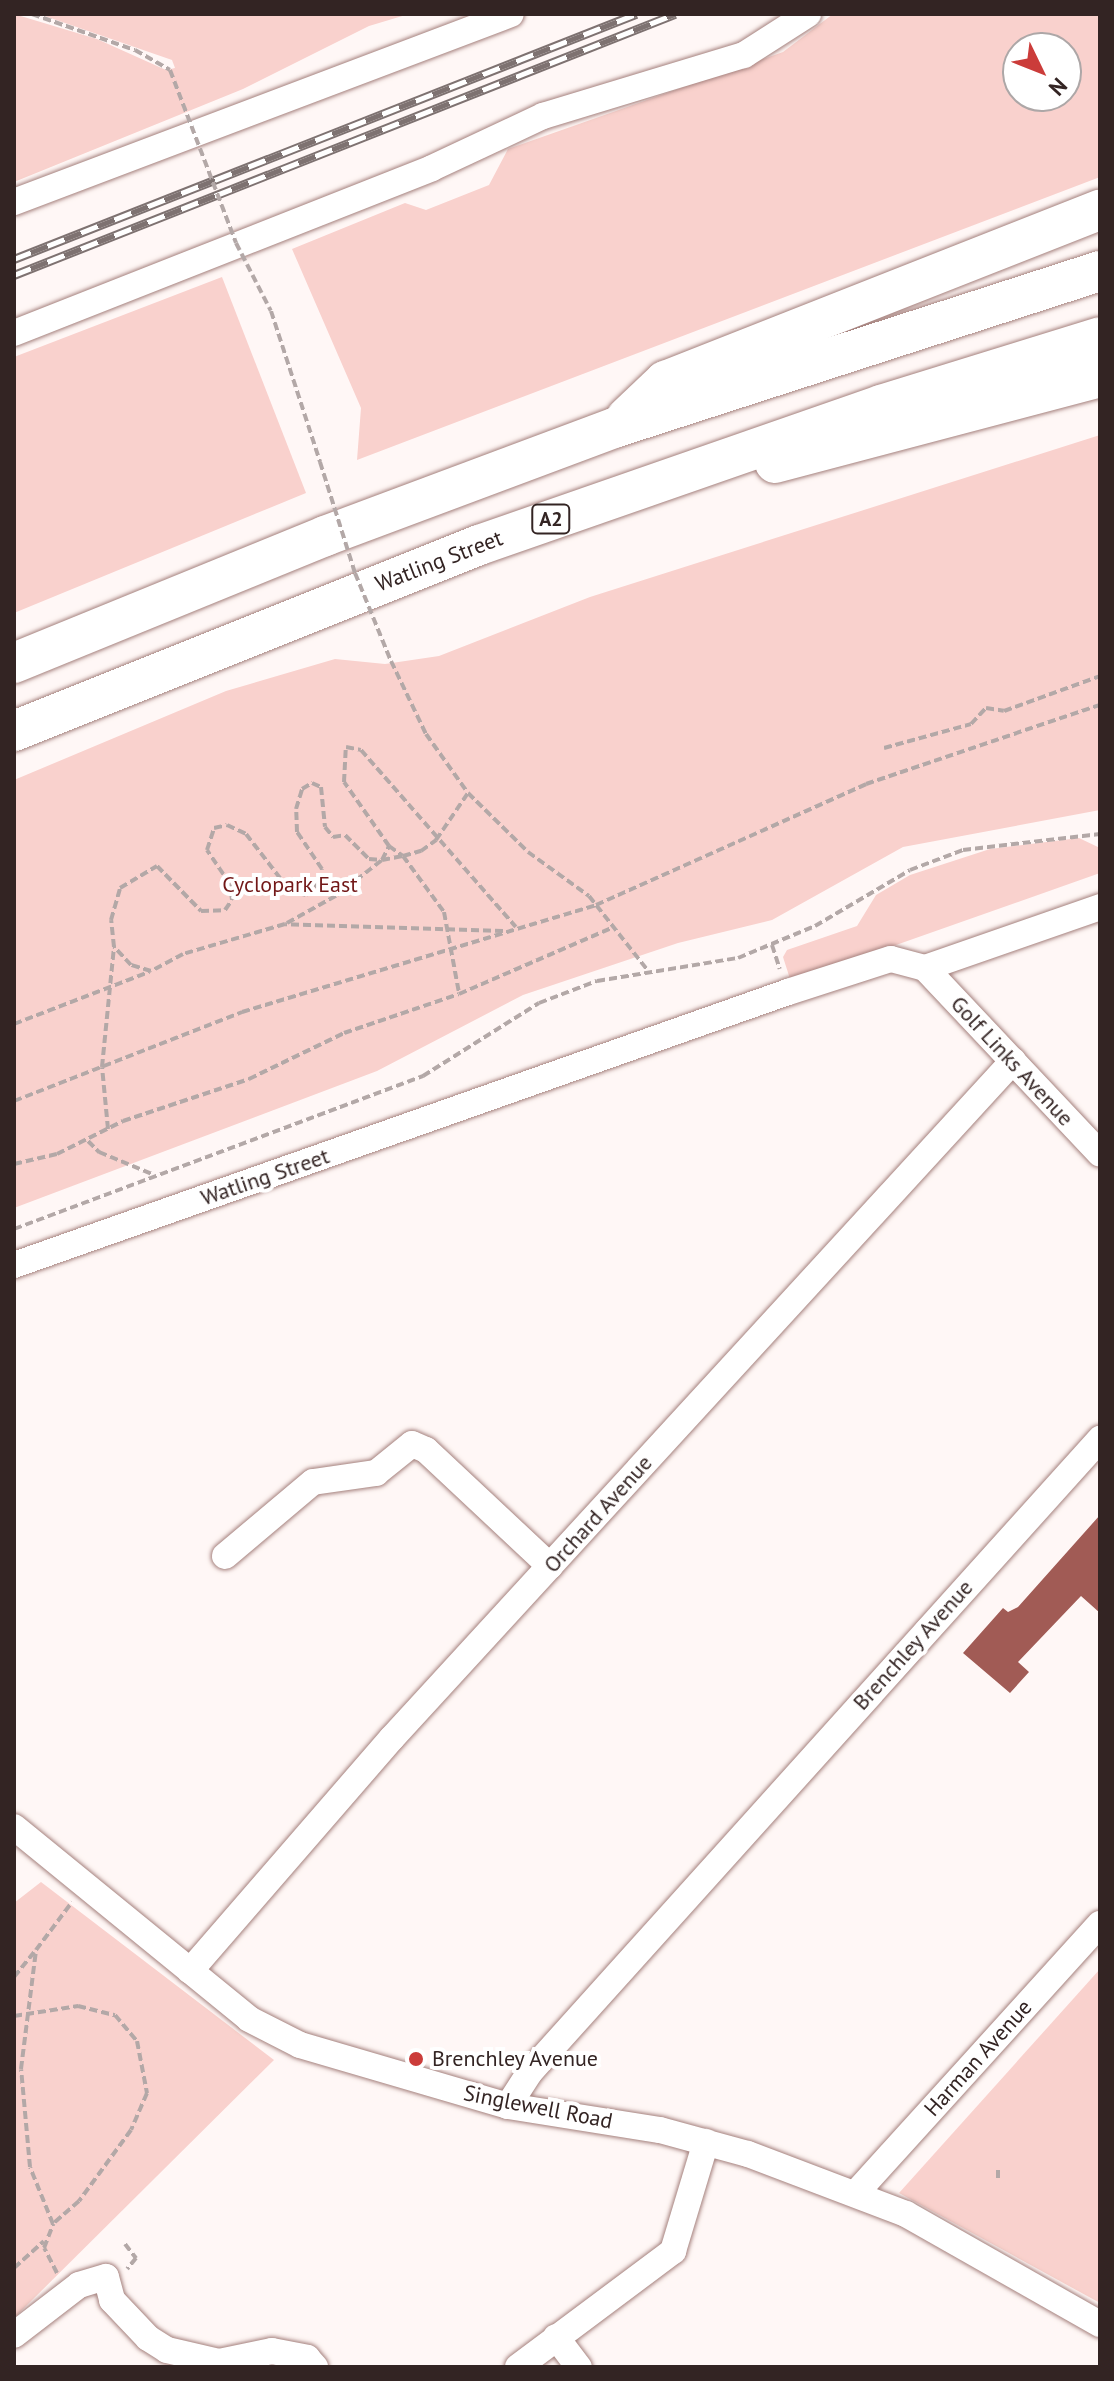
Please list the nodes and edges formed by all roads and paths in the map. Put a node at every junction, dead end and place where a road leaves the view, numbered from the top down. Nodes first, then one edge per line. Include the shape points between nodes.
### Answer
1 (32, 14) edge
2 (511, 14) edge
3 (808, 14) edge
4 (14, 202) edge
5 (1100, 210) edge
6 (1100, 271) edge
7 (14, 333) edge
8 (1100, 337) edge
9 (1100, 377) edge
10 (617, 427) junction
11 (629, 491) junction
12 (14, 663) edge
13 (1100, 676) edge
14 (1100, 705) edge
15 (14, 731) edge
16 (884, 748) dead end
17 (468, 793) junction
18 (1100, 834) edge
19 (436, 840) junction
20 (389, 846) junction
21 (403, 856) junction
22 (382, 860) junction
23 (596, 905) junction
24 (1100, 907) edge
25 (285, 924) junction
26 (516, 927) junction
27 (614, 927) junction
28 (447, 930) junction
29 (503, 931) junction
30 (114, 947) junction
31 (450, 948) junction
32 (925, 968) junction
33 (151, 971) junction
34 (649, 972) junction
35 (110, 985) junction
36 (459, 994) junction
37 (14, 1024) edge
38 (1013, 1061) junction
39 (102, 1067) junction
40 (14, 1101) edge
41 (108, 1129) junction
42 (88, 1141) junction
43 (1100, 1154) edge
44 (14, 1164) edge
45 (152, 1174) junction
46 (14, 1229) edge
47 (14, 1265) edge
48 (1100, 1439) edge
49 (225, 1556) dead end
50 (550, 1566) junction
51 (14, 1827) edge
52 (86, 1907) dead end
53 (1100, 1924) edge
54 (36, 1950) junction
55 (190, 1971) junction
56 (14, 1977) edge
57 (27, 2014) junction
58 (14, 2016) edge
59 (508, 2106) junction
60 (706, 2142) junction
61 (998, 2169) dead end
62 (998, 2178) dead end
63 (856, 2193) junction
64 (53, 2224) junction
65 (44, 2241) junction
66 (125, 2244) dead end
67 (14, 2268) edge
68 (114, 2277) junction
69 (62, 2296) junction
70 (1100, 2324) edge
71 (14, 2335) edge
72 (556, 2337) junction
73 (315, 2367) edge
74 (518, 2367) edge
75 (579, 2367) edge

1 - 17 path, bridge via 135,50 170,70 236,243 271,311 355,573 391,661 426,734
2 - 4 street
3 - 7 street via 744,55 543,116 432,168
5 - 10 highway via 665,381
6 - 10 highway
8 - 11 highway, Watling Street / A2
9 - 11 highway via 832,452
10 - 12 highway via 325,536
11 - 15 highway, Watling Street / A2 via 311,610
13 - 16 path via 1004,711 985,708 971,724
14 - 23 path via 866,784
17 - 19 path
17 - 23 path via 528,852
18 - 34 path via 963,850 910,870 823,923 772,945 713,964
19 - 20 path via 361,750 346,747 344,782
19 - 21 path
19 - 26 path
20 - 21 path
20 - 22 path
21 - 22 path
21 - 28 path via 444,912
22 - 25 path via 337,895
22 - 30 path via 369,859 345,835 333,837 325,827 321,787 312,783 302,789 297,832 322,869 320,882 306,895 290,891 246,834 227,825 214,828 207,850 230,884 232,900 225,910 201,911 157,866 120,888 111,920
23 - 26 path
23 - 27 path
24 - 32 street
25 - 28 path
25 - 33 path via 183,954
26 - 29 path
27 - 34 path
27 - 36 path
28 - 29 path
28 - 31 path
29 - 31 path
30 - 33 path via 131,965
30 - 35 path
31 - 36 path
31 - 39 path via 242,1012
32 - 38 street, Golf Links Avenue
32 - 47 street, Watling Street via 891,959 788,992
33 - 35 path
34 - 45 path via 597,981 539,1003 423,1076
35 - 37 path
35 - 39 path
36 - 41 path via 344,1033 249,1079
38 - 43 street, Golf Links Avenue
38 - 50 street, Orchard Avenue
39 - 40 path
39 - 41 path
41 - 42 path
42 - 44 path
42 - 45 path via 99,1152
45 - 46 path
48 - 59 street, Brenchley Avenue via 530,2072
49 - 50 street via 313,1482 376,1473 412,1444 426,1450
50 - 55 street, Orchard Avenue
51 - 55 street, Singlewell Road
52 - 54 path via 74,1897
53 - 63 street, Harman Avenue
54 - 56 path
54 - 57 path
55 - 59 street, Singlewell Road via 249,2019 300,2045
57 - 58 path
57 - 64 path via 21,2069 30,2167
57 - 64 path via 78,2006 115,2015 137,2041 147,2093 131,2130 79,2201
59 - 60 street, Singlewell Road
60 - 63 street, Singlewell Road
60 - 72 street via 673,2251
61 - 62 path
63 - 70 street, Singlewell Road via 906,2214
64 - 65 path
65 - 67 path
65 - 69 path
66 - 68 path via 136,2258
68 - 69 street
68 - 73 street via 112,2300 167,2350 219,2362 272,2351 307,2358
69 - 71 street
72 - 74 street
72 - 75 street

